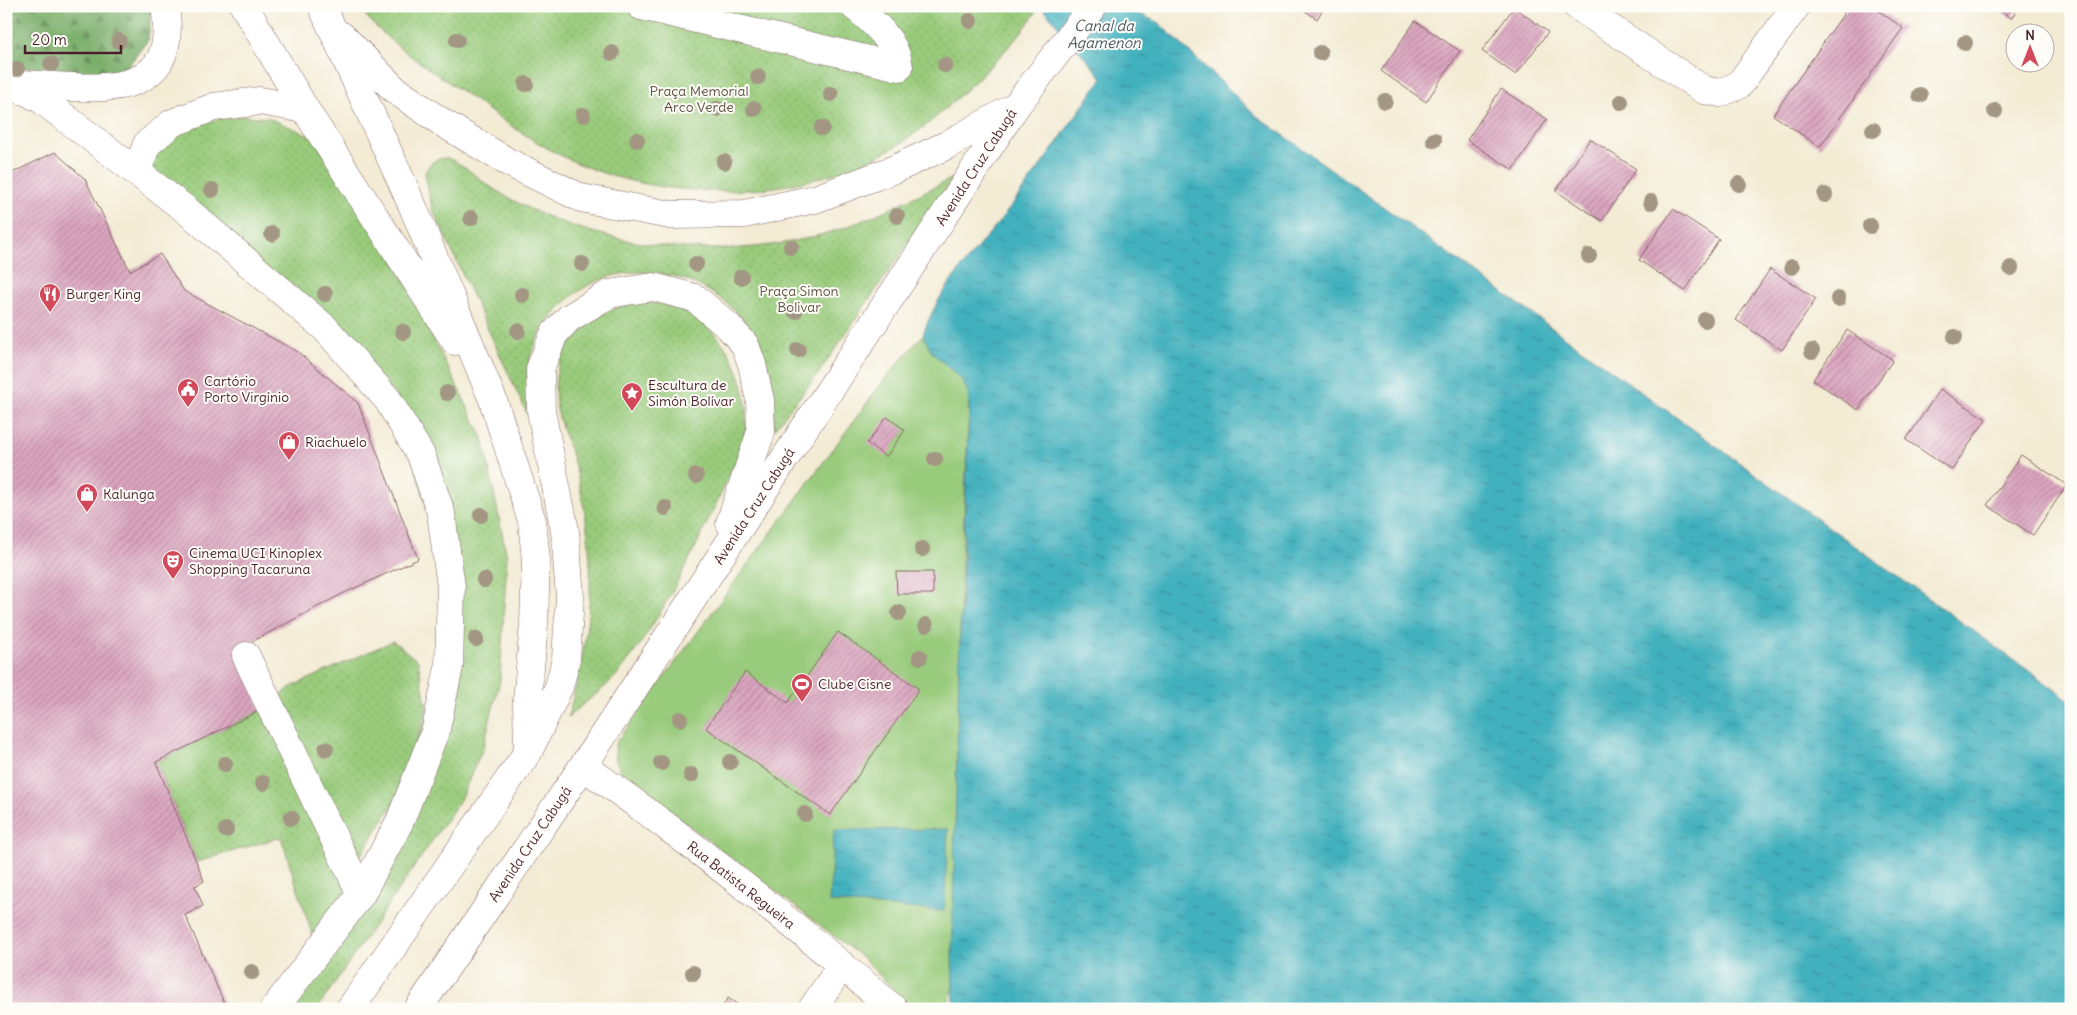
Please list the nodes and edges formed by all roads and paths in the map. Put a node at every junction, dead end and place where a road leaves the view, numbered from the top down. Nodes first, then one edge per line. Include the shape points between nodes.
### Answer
1 (165, 6) edge
2 (244, 6) edge
3 (642, 6) edge
4 (854, 6) edge
5 (1093, 6) edge
6 (1577, 6) edge
7 (1796, 6) edge
8 (326, 15) edge
9 (6, 85) edge
10 (1016, 106) junction
11 (305, 109) junction
12 (138, 171) junction
13 (493, 400) junction
14 (713, 569) junction
15 (246, 656) dead end
16 (528, 752) junction
17 (583, 766) junction
18 (361, 894) junction
19 (842, 965) junction
20 (274, 1009) edge
21 (350, 1009) edge
22 (418, 1009) edge
23 (812, 1009) edge
24 (894, 1009) edge

1 - 9 main road via 164,46 157,64 140,80 107,88
2 - 11 main road
3 - 4 main road via 899,67 897,54 888,38
5 - 10 main road, Avenida Cruz Cabugá
6 - 7 main road via 1704,90 1720,93 1738,85
8 - 10 main road via 395,90 506,161 581,198 670,215 744,214 815,199 895,169
8 - 13 main road via 413,207
9 - 12 main road via 42,100
10 - 14 main road, Avenida Cruz Cabugá
11 - 12 main road via 260,101 206,110 172,123 147,144
11 - 13 main road
12 - 18 main road via 326,328 388,400 421,455 441,513 451,587 449,667 436,730 400,821
13 - 16 main road via 532,521 536,560 527,701
14 - 16 main road via 761,432 760,400 745,345 695,298 653,287 609,294 568,318 554,334 540,369 541,411 565,531 570,597 566,659 560,687
14 - 17 main road, Avenida Cruz Cabugá
15 - 18 main road
16 - 21 main road
17 - 19 main road, Rua Batista Regueira via 649,812
17 - 22 main road, Avenida Cruz Cabugá
18 - 20 main road
19 - 23 main road
19 - 24 main road, Rua Batista Regueira

